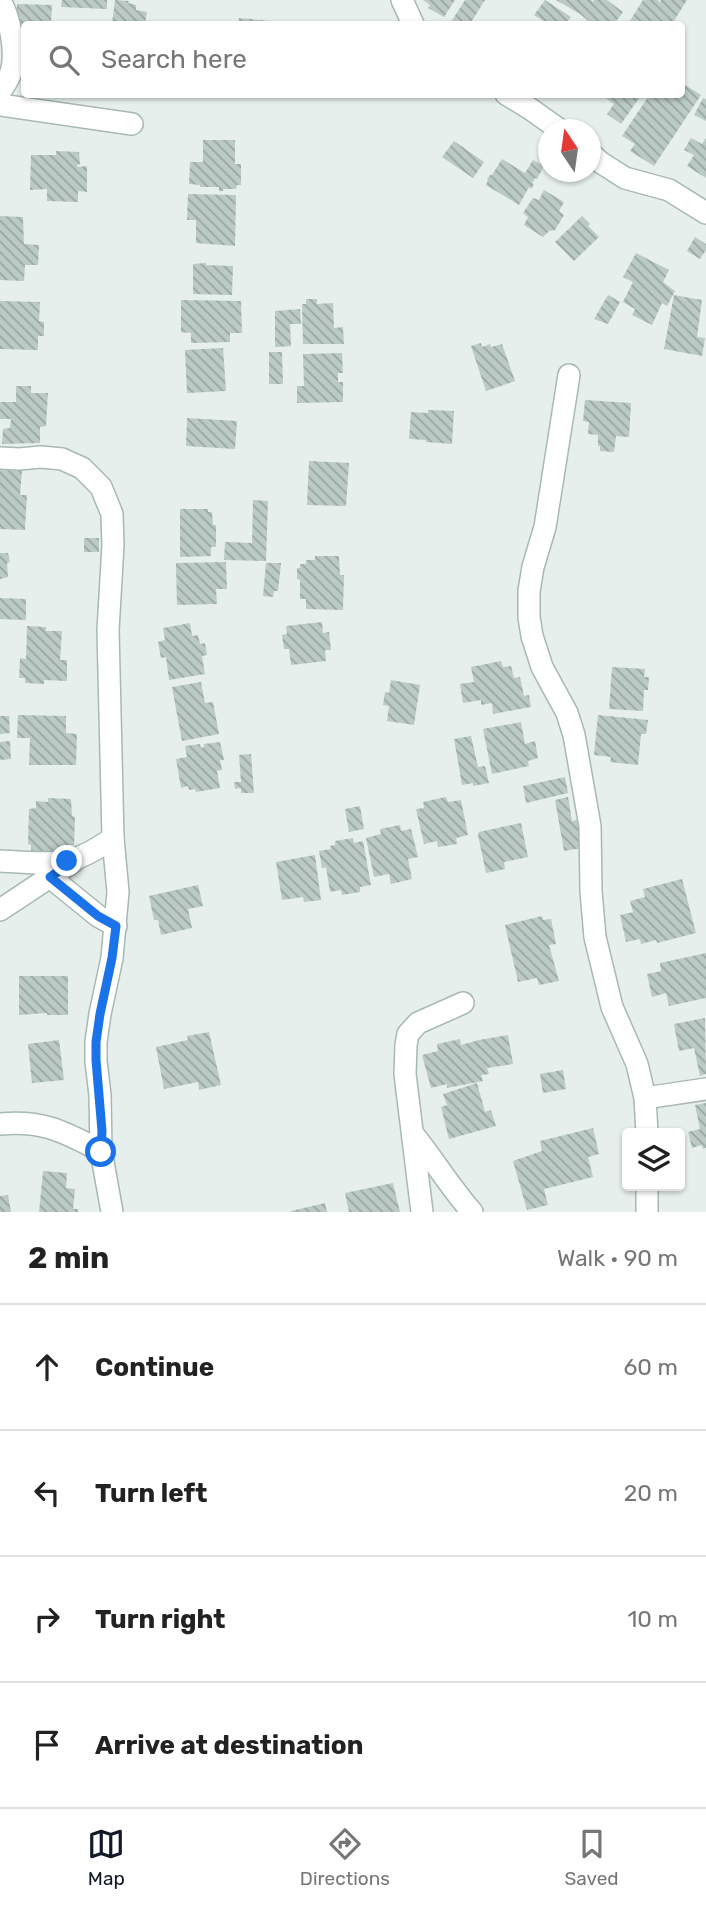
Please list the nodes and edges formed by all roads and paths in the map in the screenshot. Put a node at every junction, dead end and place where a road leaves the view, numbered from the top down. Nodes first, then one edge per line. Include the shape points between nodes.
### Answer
1 (402, 0) edge
2 (0, 1) edge
3 (412, 21) edge
4 (0, 92) edge
5 (513, 98) edge
6 (0, 105) edge
7 (544, 119) edge
8 (132, 124) dead end
9 (601, 163) edge
10 (706, 212) edge
11 (569, 375) dead end
12 (0, 458) edge
13 (113, 838) junction
14 (77, 859) junction
15 (0, 861) edge
16 (50, 877) junction
17 (0, 911) edge
18 (116, 926) junction
19 (463, 1003) dead end
20 (706, 1089) edge
21 (645, 1098) junction
22 (0, 1124) edge
23 (648, 1128) edge
24 (413, 1134) junction
25 (101, 1152) junction
26 (647, 1191) edge
27 (112, 1212) edge
28 (422, 1212) edge
29 (472, 1212) edge
30 (647, 1212) edge

1 - 3 street
2 - 4 street via 12,35 13,57 10,76
5 - 7 street
6 - 8 street
9 - 10 street via 625,178 669,190
11 - 21 street via 545,527 528,591 529,617 542,667 574,735 590,827 595,937 612,1007 637,1064
12 - 13 street via 62,459 82,468 101,487 112,514 108,630
13 - 14 street
13 - 18 street
14 - 15 street
14 - 16 street
16 - 17 street
16 - 18 street
18 - 25 street via 96,1042
19 - 24 street via 418,1023 408,1034 405,1074
20 - 21 street
21 - 23 street
22 - 25 street via 42,1125
24 - 28 street
24 - 29 street
25 - 27 street
26 - 30 street

